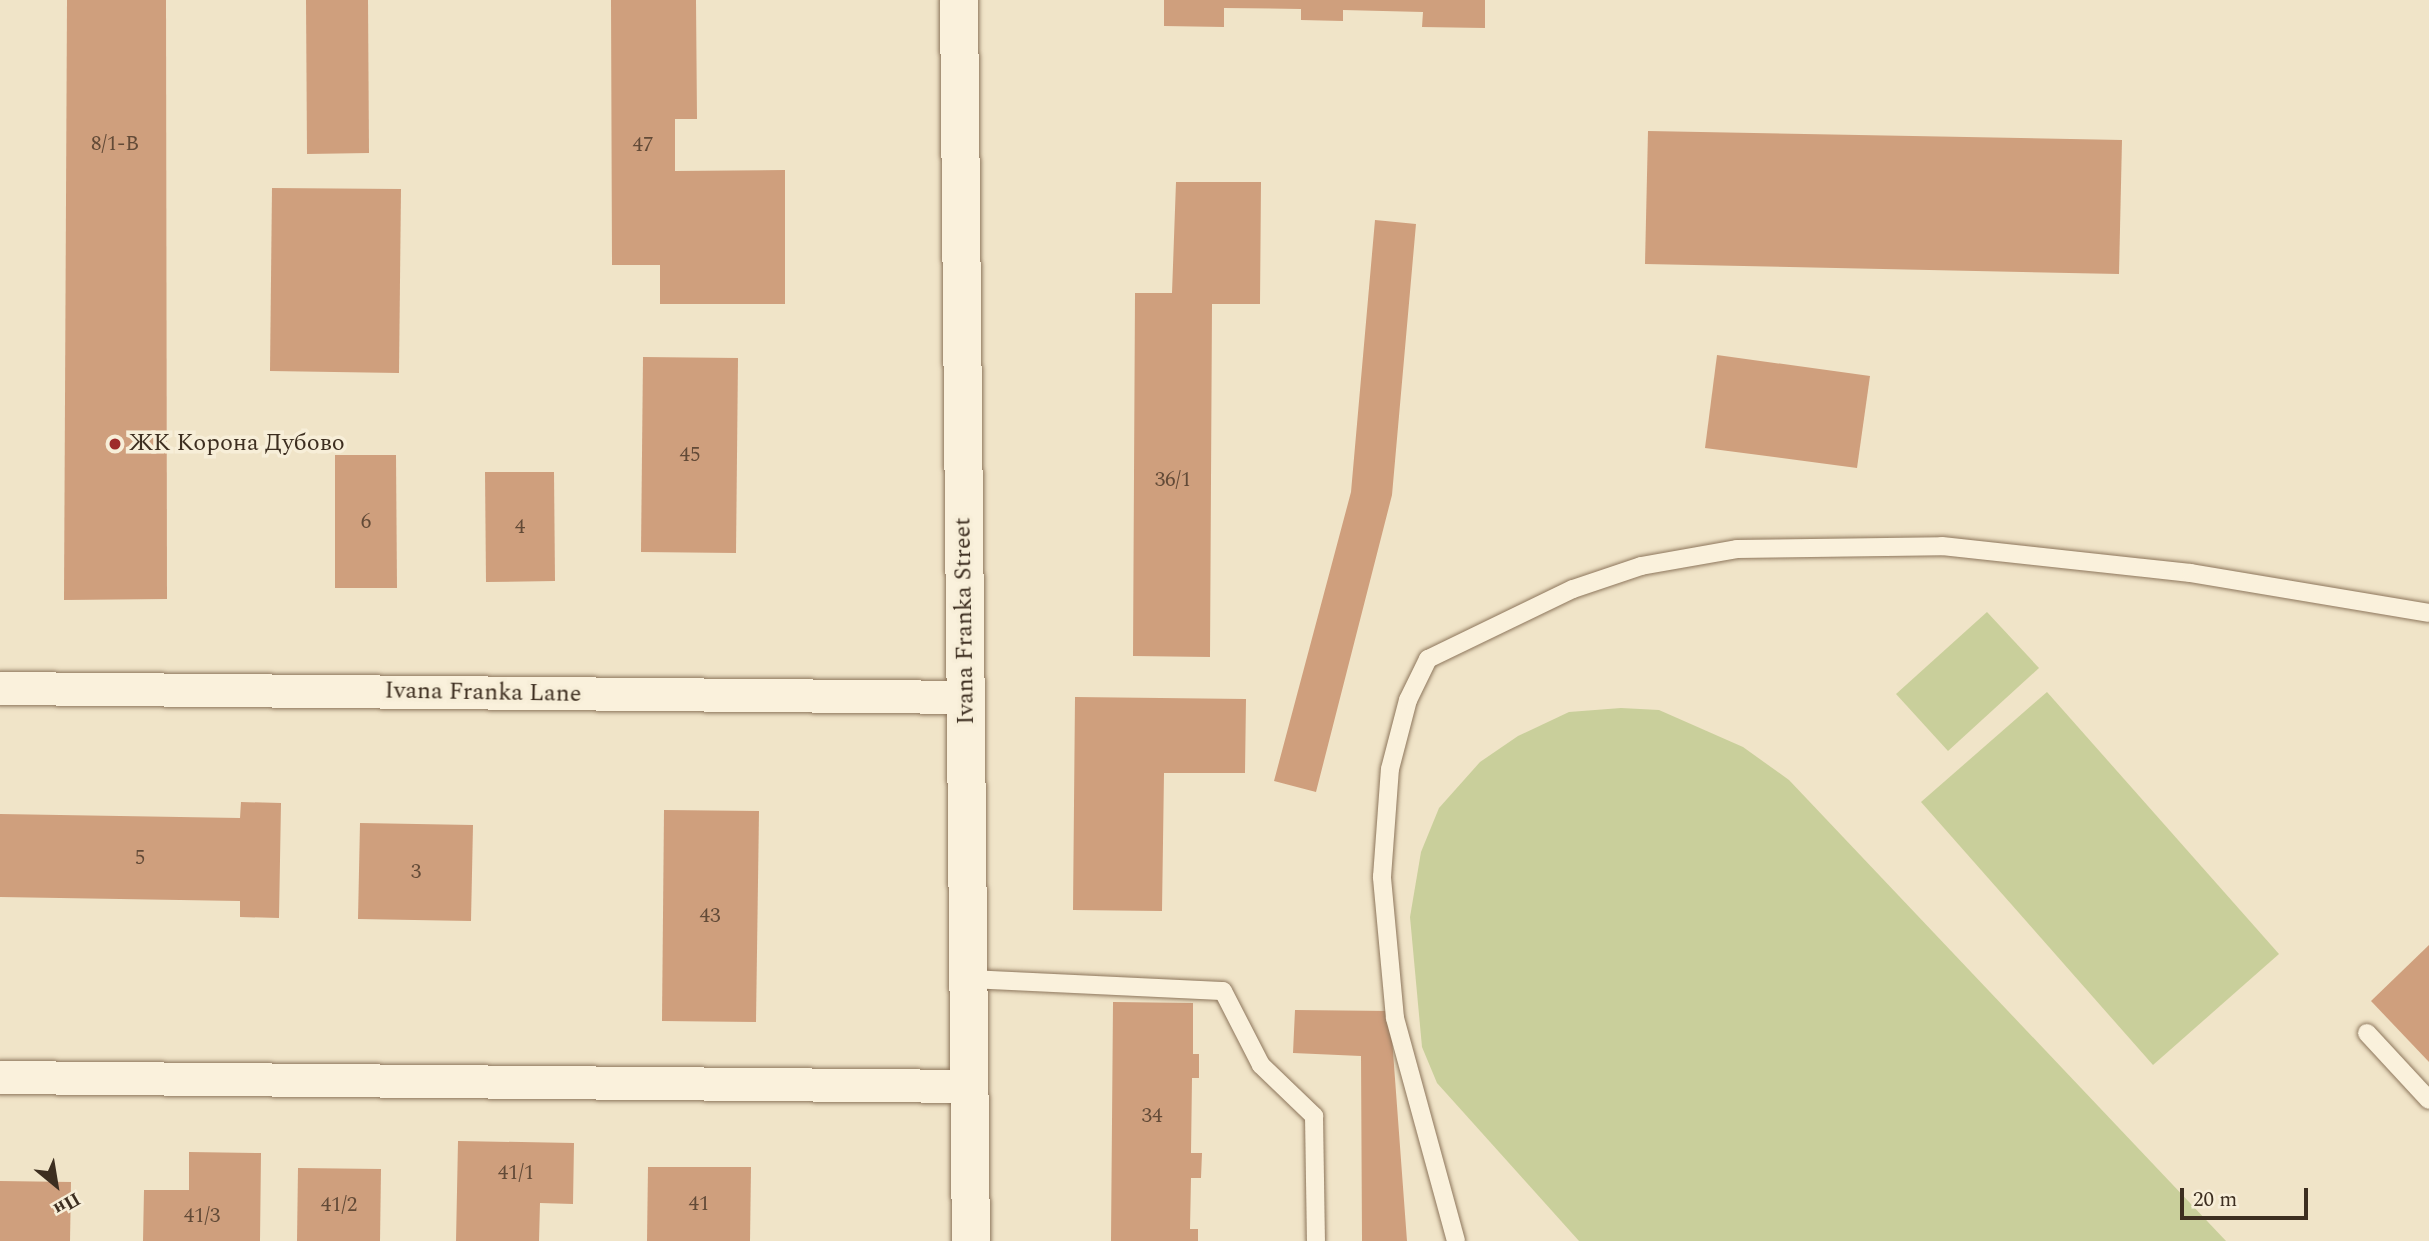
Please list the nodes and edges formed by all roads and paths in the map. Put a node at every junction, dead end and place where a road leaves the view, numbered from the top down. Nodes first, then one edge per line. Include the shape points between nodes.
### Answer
1 (959, 0) edge
2 (2429, 613) edge
3 (0, 688) edge
4 (966, 697) junction
5 (968, 979) junction
6 (2367, 1033) dead end
7 (0, 1077) edge
8 (970, 1086) junction
9 (2429, 1100) edge
10 (971, 1241) edge
11 (1316, 1241) edge
12 (1456, 1241) edge

1 - 4 main road, Ivana Franka Street
2 - 12 lane via 2191,573 1942,546 1737,549 1642,566 1573,589 1428,659 1408,700 1390,769 1382,877 1395,1018
3 - 4 street, Ivana Franka Lane
4 - 5 main road, Ivana Franka Street
5 - 8 main road, Ivana Franka Street
5 - 11 lane via 1223,991 1261,1065 1314,1116
6 - 9 lane
7 - 8 street
8 - 10 main road, Ivana Franka Street

